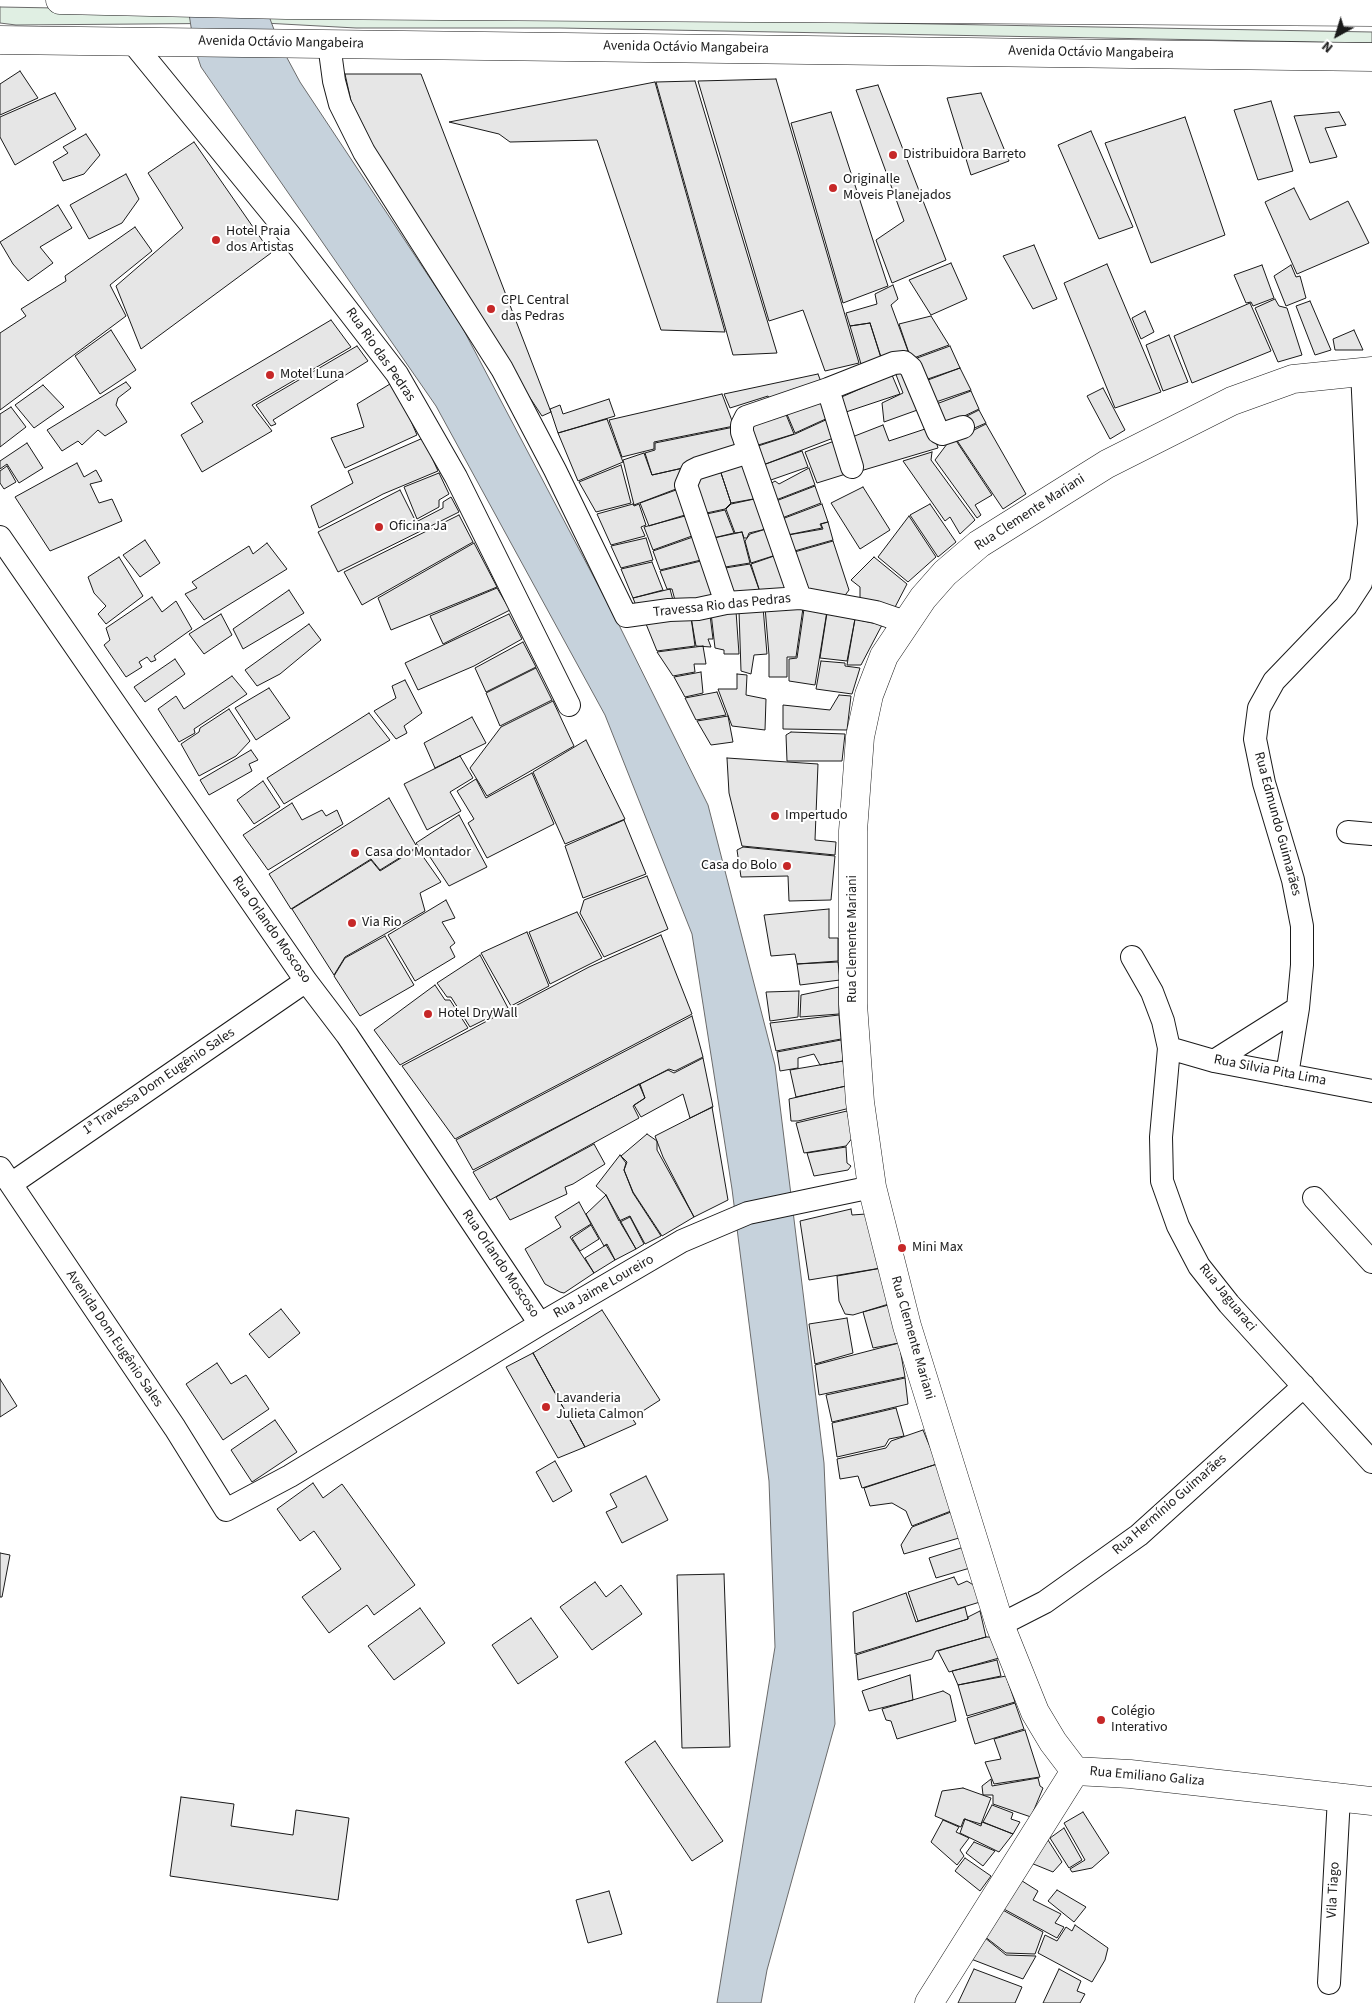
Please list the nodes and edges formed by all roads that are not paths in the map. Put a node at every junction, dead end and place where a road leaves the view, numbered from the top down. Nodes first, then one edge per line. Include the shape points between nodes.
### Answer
1 (60, 0) edge
2 (1372, 12) edge
3 (0, 40) edge
4 (133, 43) junction
5 (316, 44) junction
6 (1372, 57) edge
7 (1367, 371) edge
8 (828, 389) junction
9 (963, 427) dead end
10 (749, 452) junction
11 (852, 467) dead end
12 (0, 537) edge
13 (800, 598) junction
14 (726, 603) junction
15 (905, 622) junction
16 (569, 706) dead end
17 (1348, 832) dead end
18 (1372, 834) edge
19 (1132, 957) dead end
20 (306, 981) junction
21 (1298, 1008) junction
22 (1169, 1048) junction
23 (1214, 1061) junction
24 (1287, 1075) junction
25 (1372, 1091) edge
26 (5, 1176) edge
27 (872, 1187) junction
28 (1314, 1198) dead end
29 (1372, 1262) edge
30 (540, 1324) junction
31 (1304, 1386) junction
32 (1372, 1462) edge
33 (226, 1510) joint
34 (1000, 1625) junction
35 (1075, 1771) junction
36 (1339, 1797) junction
37 (1372, 1801) edge
38 (1329, 1983) dead end
39 (928, 2003) edge

1 - 2 main road via 286,5
3 - 4 main road, Avenida Octávio Mangabeira
4 - 5 main road, Avenida Octávio Mangabeira
4 - 16 street, Rua Rio das Pedras via 398,374 456,477
5 - 6 main road, Avenida Octávio Mangabeira
5 - 14 street, Travessa Rio das Pedras via 364,152 502,369 626,616
7 - 15 main road, Rua Clemente Mariani via 1293,379 1232,401 1107,464 979,544 945,573
7 - 21 street, Rua Edmundo Guimarães via 1369,524 1361,583 1346,606 1274,681 1259,708 1255,739 1302,926
8 - 9 street via 904,362 910,368 938,432 942,434
8 - 10 street via 746,417 742,432
8 - 11 street
10 - 13 street
10 - 14 street via 698,468 687,478 688,495
12 - 20 street, Rua Orlando Moscoso
13 - 14 street, Travessa Rio das Pedras
13 - 15 street, Travessa Rio das Pedras via 876,612
15 - 27 main road, Rua Clemente Mariani via 884,656 869,695 860,737 853,831 853,1004 860,1102
17 - 18 street
19 - 22 street, Rua Jaguaraci via 1164,1021
20 - 26 street, 1ª Travessa Dom Eugênio Sales
20 - 30 street, Rua Orlando Moscoso via 347,1035
21 - 23 street
21 - 24 street, Rua Edmundo Guimarães
22 - 23 street, Rua Silvia Pita Lima
22 - 31 street, Rua Jaguaraci via 1161,1137 1162,1181 1178,1226 1205,1274
23 - 24 street, Rua Silvia Pita Lima
24 - 25 street, Rua Silvia Pita Lima
26 - 33 street, Avenida Dom Eugênio Sales via 175,1428
27 - 30 street, Rua Jaime Loureiro via 748,1213 723,1222 682,1241
27 - 34 main road, Rua Clemente Mariani via 907,1326
28 - 29 street
30 - 33 street, Rua Jaime Loureiro via 290,1476
31 - 32 street, Rua Jaguaraci
31 - 34 street, Rua Hermínio Guimarães via 1139,1535 1045,1602
34 - 35 main road, Rua Clemente Mariani via 1035,1712
35 - 36 main road, Rua Emiliano Galiza via 1166,1777
35 - 39 main road, Rua Emiliano Galiza
36 - 37 main road, Rua Emiliano Galiza
36 - 38 street, Vila Tiago

